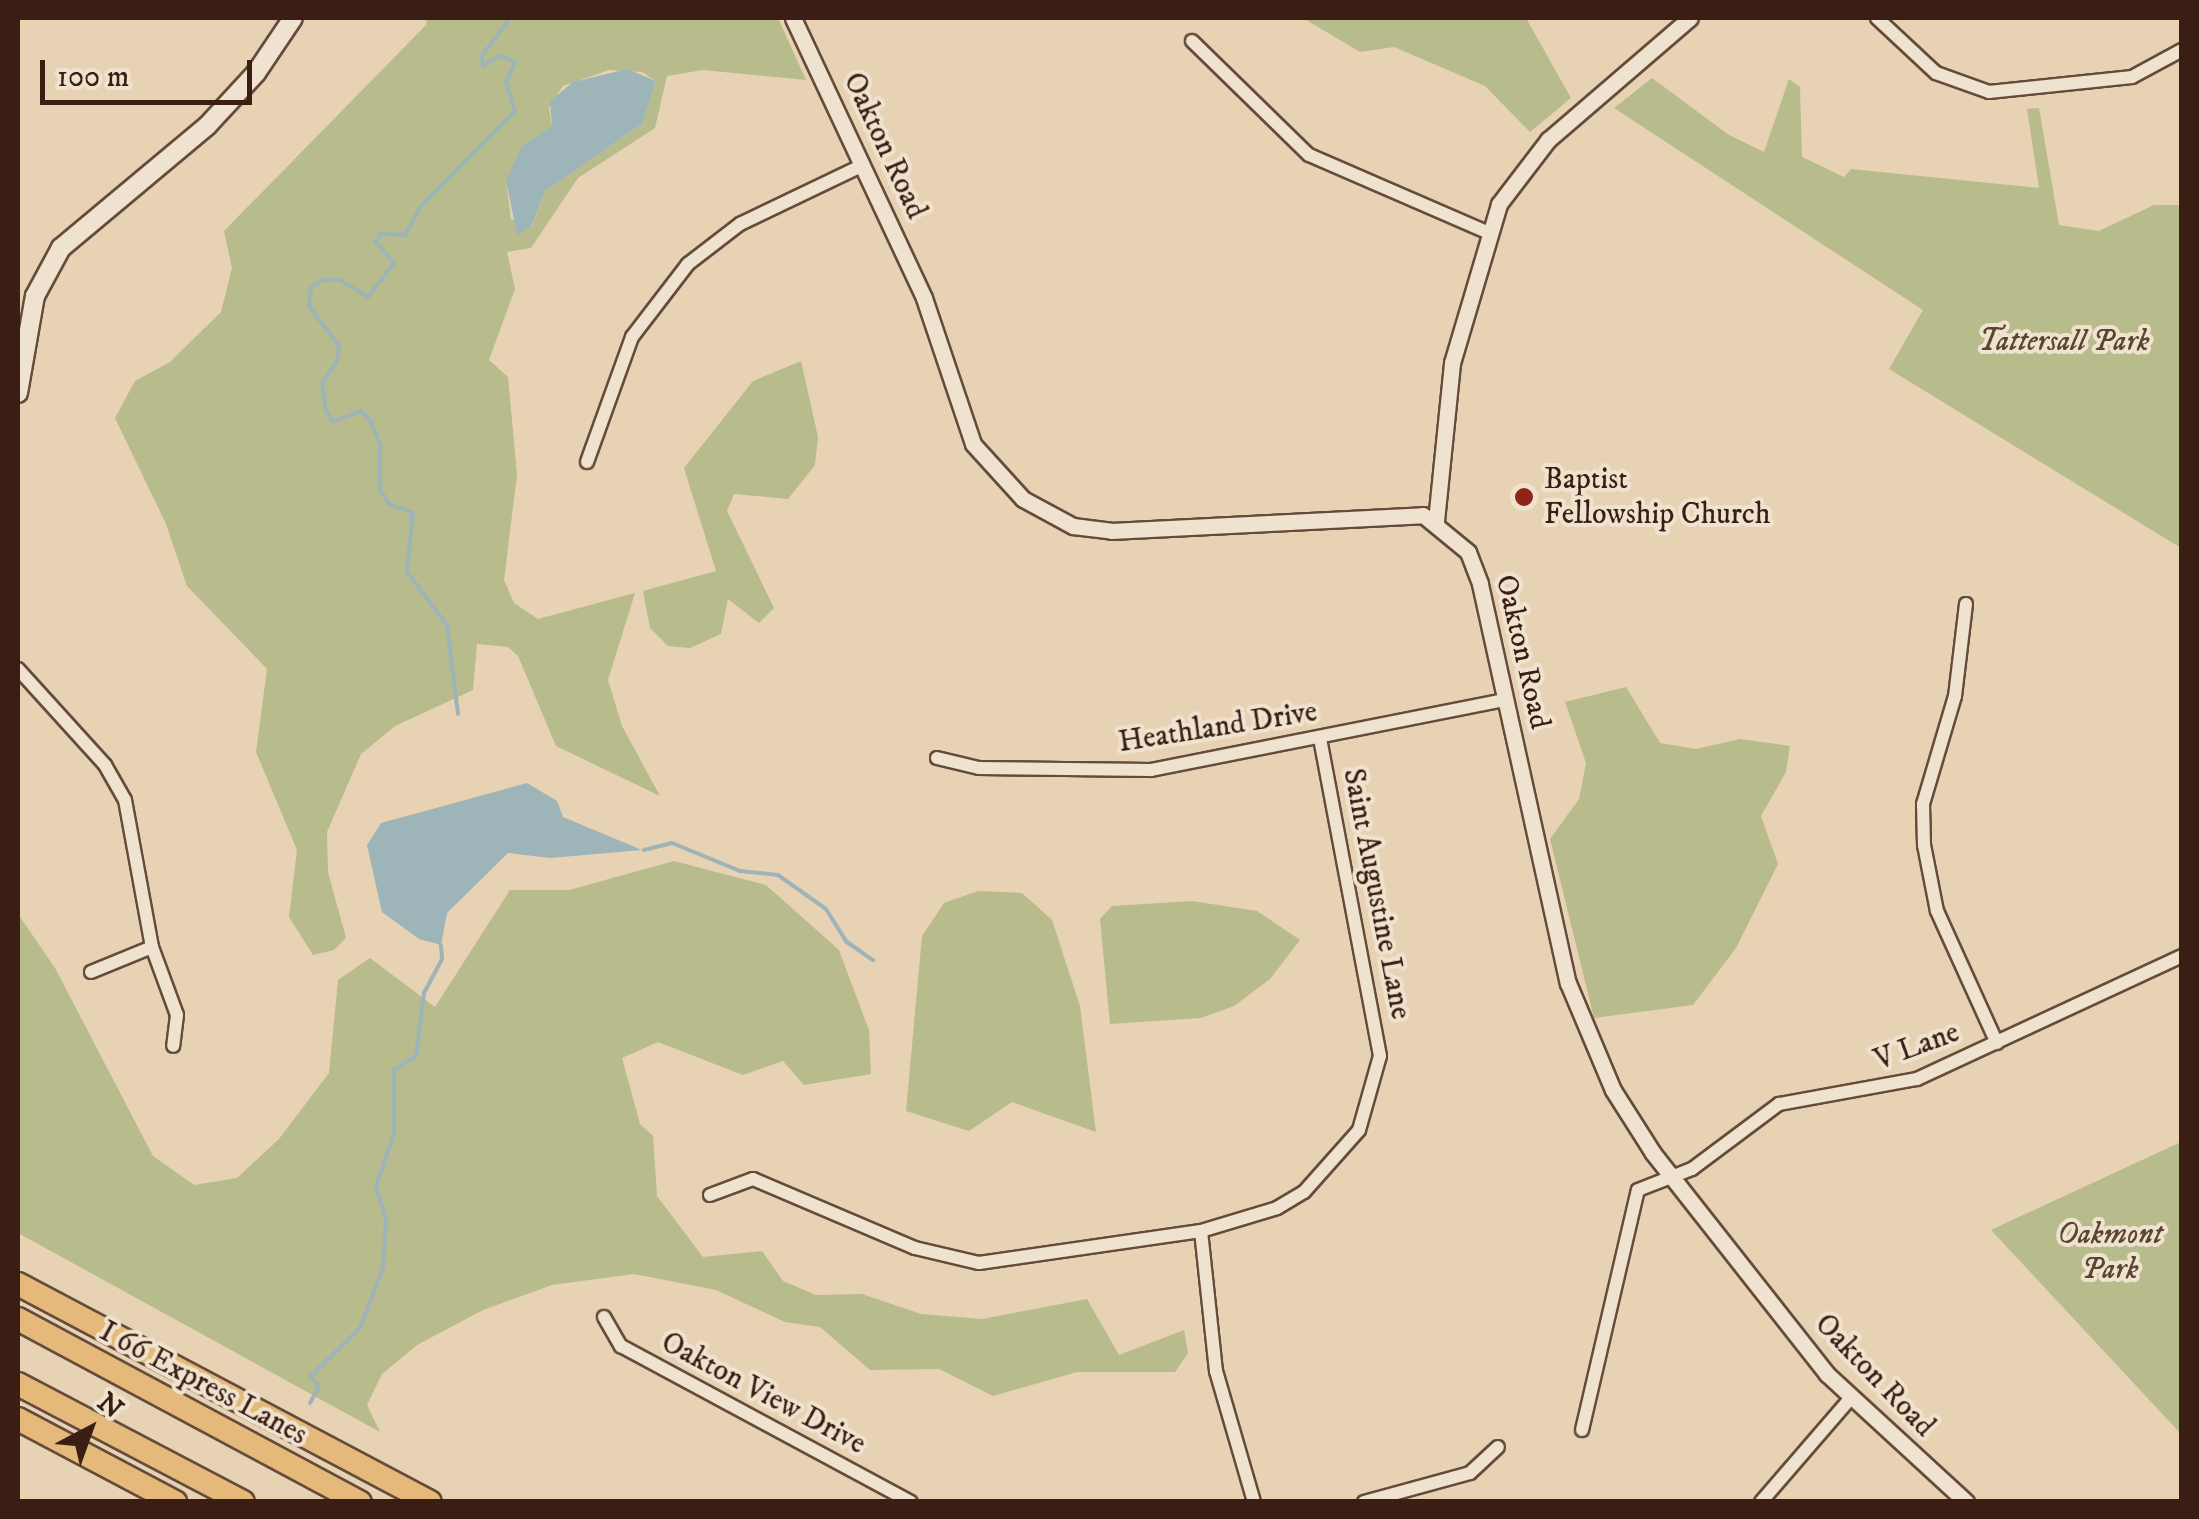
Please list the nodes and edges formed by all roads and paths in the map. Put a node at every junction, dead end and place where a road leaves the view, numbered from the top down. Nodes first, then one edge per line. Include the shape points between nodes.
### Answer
1 (292, 18) edge
2 (793, 18) edge
3 (1690, 18) edge
4 (1877, 18) edge
5 (1192, 41) dead end
6 (2182, 50) edge
7 (863, 165) junction
8 (1487, 232) junction
9 (18, 392) edge
10 (588, 462) dead end
11 (1436, 521) junction
12 (1966, 604) dead end
13 (18, 669) edge
14 (1504, 700) junction
15 (1320, 739) junction
16 (938, 758) dead end
17 (152, 947) junction
18 (2182, 956) edge
19 (91, 972) dead end
20 (1997, 1043) junction
21 (174, 1046) dead end
22 (1672, 1178) junction
23 (710, 1195) dead end
24 (1200, 1232) junction
25 (18, 1284) edge
26 (604, 1318) dead end
27 (18, 1319) edge
28 (18, 1384) edge
29 (1850, 1400) junction
30 (18, 1419) edge
31 (1582, 1430) dead end
32 (1498, 1447) dead end
33 (175, 1502) edge
34 (243, 1502) edge
35 (360, 1502) edge
36 (430, 1502) edge
37 (911, 1502) edge
38 (1254, 1502) edge
39 (1364, 1502) edge
40 (1761, 1502) edge
41 (1966, 1502) edge

1 - 9 main road via 256,74 207,126 60,248 35,296
2 - 7 street, Oakton Road
3 - 8 street via 1528,160
4 - 6 street via 1936,73 1990,92 2132,77
5 - 8 street via 1309,155
7 - 10 street via 740,224 688,264 632,338
7 - 11 street, Oakton Road via 924,298 973,444 1002,482 1041,511 1074,526 1112,531 1384,514
8 - 11 street via 1452,363
11 - 14 street, Oakton Road via 1474,563
12 - 20 street via 1955,696 1926,786 1924,846 1936,911
13 - 17 street via 117,782 130,818
14 - 15 street, Heathland Drive
14 - 22 street, Oakton Road via 1578,1014 1613,1090
15 - 16 street, Heathland Drive via 1151,770 979,768
15 - 24 street, Saint Augustine Lane via 1379,1027 1374,1088 1353,1139 1304,1192 1277,1208
17 - 19 street
17 - 21 street via 178,1014
18 - 20 street, V Lane
20 - 22 street, V Lane via 1917,1078 1779,1104
22 - 29 street, Oakton Road
22 - 31 street, V Lane via 1651,1181 1632,1203
23 - 24 street, Saint Augustine Lane via 753,1179 915,1248 979,1263
24 - 38 street via 1216,1370
25 - 36 highway
26 - 37 street, Oakton View Drive via 621,1346
27 - 35 highway, I 66 Express Lanes
28 - 34 highway
29 - 40 street
29 - 41 street, Oakton Road
30 - 33 highway
32 - 39 street via 1470,1473

